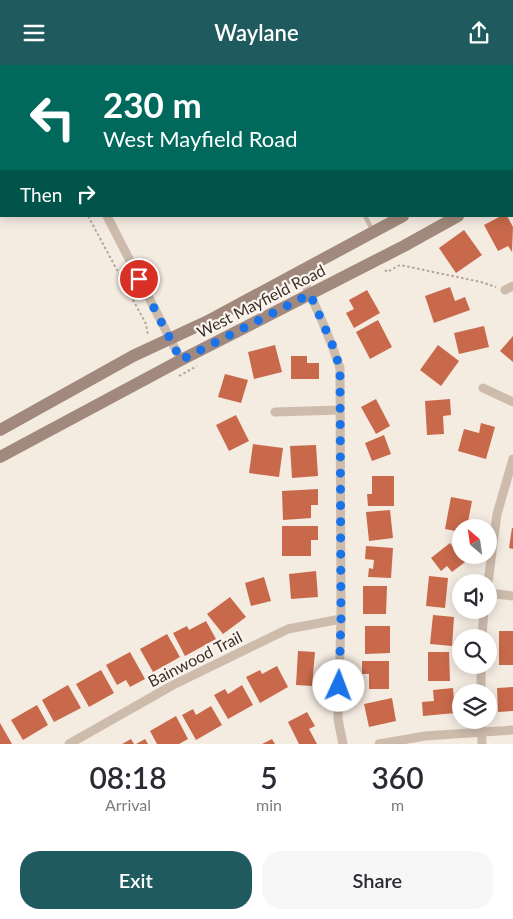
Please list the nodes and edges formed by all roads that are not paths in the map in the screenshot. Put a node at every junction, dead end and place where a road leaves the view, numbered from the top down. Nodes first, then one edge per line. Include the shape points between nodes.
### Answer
1 (108, 217) edge
2 (366, 217) edge
3 (400, 217) edge
4 (456, 217) edge
5 (374, 232) junction
6 (299, 272) junction
7 (310, 294) junction
8 (170, 339) junction
9 (181, 360) junction
10 (483, 388) dead end
11 (513, 402) edge
12 (340, 410) junction
13 (275, 413) dead end
14 (0, 430) edge
15 (0, 457) edge
16 (513, 459) edge
17 (489, 574) edge
18 (497, 594) edge
19 (513, 596) edge
20 (341, 619) junction
21 (482, 729) edge
22 (513, 730) edge
23 (482, 733) junction
24 (69, 744) edge
25 (344, 744) edge
26 (379, 744) edge
27 (482, 744) edge

1 - 8 street
2 - 5 lane
3 - 5 main road, West Mayfield Road
4 - 7 main road, West Mayfield Road
5 - 6 main road, West Mayfield Road
6 - 7 street
6 - 8 main road, West Mayfield Road
7 - 9 main road, West Mayfield Road
7 - 12 street via 340,368
8 - 9 street
8 - 14 main road, West Mayfield Road
9 - 15 main road, West Mayfield Road
10 - 11 street
12 - 13 street
12 - 20 street
16 - 17 street via 497,514
18 - 19 street
20 - 24 street, Bainwood Trail via 288,629 173,685
20 - 25 street via 338,719
21 - 23 street
22 - 23 street
23 - 26 street via 426,735
23 - 27 street

